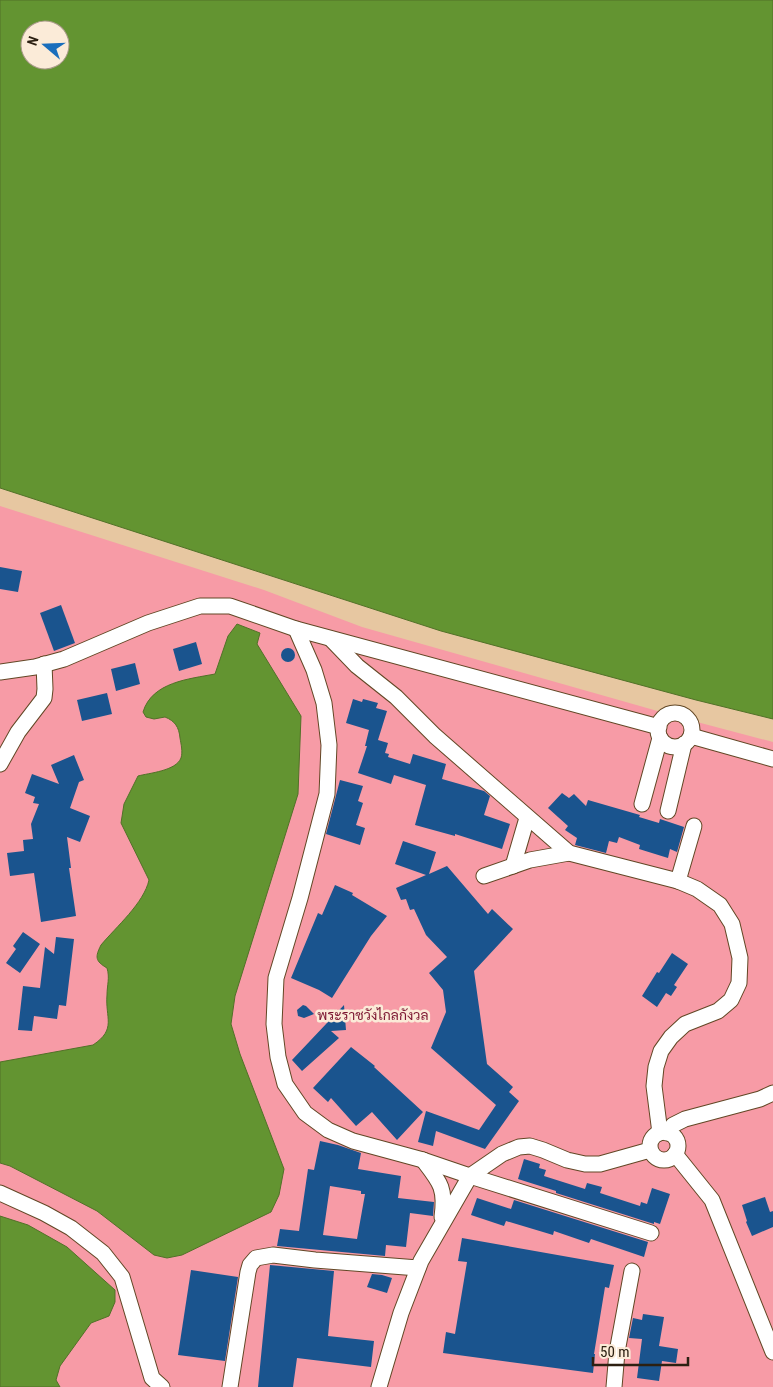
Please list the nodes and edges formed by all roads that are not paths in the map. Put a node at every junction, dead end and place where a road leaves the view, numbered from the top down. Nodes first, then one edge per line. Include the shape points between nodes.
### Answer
1 (296, 629) junction
2 (332, 638) junction
3 (44, 664) junction
4 (0, 672) edge
5 (660, 732) junction
6 (688, 740) junction
7 (773, 759) edge
8 (0, 764) edge
9 (642, 804) dead end
10 (668, 811) dead end
11 (528, 818) junction
12 (694, 826) dead end
13 (569, 853) junction
14 (514, 866) junction
15 (484, 876) dead end
16 (678, 881) junction
17 (773, 1093) edge
18 (664, 1133) junction
19 (650, 1150) junction
20 (675, 1154) junction
21 (423, 1160) junction
22 (470, 1176) junction
23 (0, 1194) edge
24 (442, 1223) junction
25 (651, 1233) dead end
26 (418, 1268) junction
27 (632, 1271) dead end
28 (773, 1352) edge
29 (162, 1387) edge
30 (230, 1387) edge
31 (379, 1387) edge
32 (614, 1387) edge

1 - 2 lane
1 - 3 lane via 230,606 200,606
1 - 21 lane via 324,703 329,745 327,794 276,978 274,1024 278,1057 285,1084 305,1113 328,1130 353,1141
2 - 5 lane
2 - 11 lane via 356,666 396,697
3 - 4 lane
3 - 8 lane via 44,698 18,732
5 - 6 lane via 667,745 672,747
5 - 6 lane via 662,719 678,714 691,724
5 - 9 lane
6 - 7 lane
6 - 10 lane
11 - 13 lane
11 - 14 lane
12 - 16 lane
13 - 14 lane
13 - 16 lane
14 - 15 lane
16 - 18 lane via 720,904 732,924 740,958 739,983 732,1000 718,1011 685,1024 662,1051 654,1086
17 - 18 lane via 685,1119
18 - 19 lane via 651,1140
18 - 20 lane via 673,1136 677,1144
19 - 20 lane via 662,1160
19 - 22 lane via 600,1164 585,1164 530,1146 519,1147 502,1154
20 - 28 lane via 712,1200
21 - 22 lane
21 - 24 lane via 441,1185 445,1198
22 - 24 lane
22 - 25 lane
23 - 29 lane via 64,1224 103,1253 122,1278 152,1378
24 - 26 lane
26 - 30 lane via 274,1255 256,1258 248,1272
26 - 31 lane
27 - 32 lane

